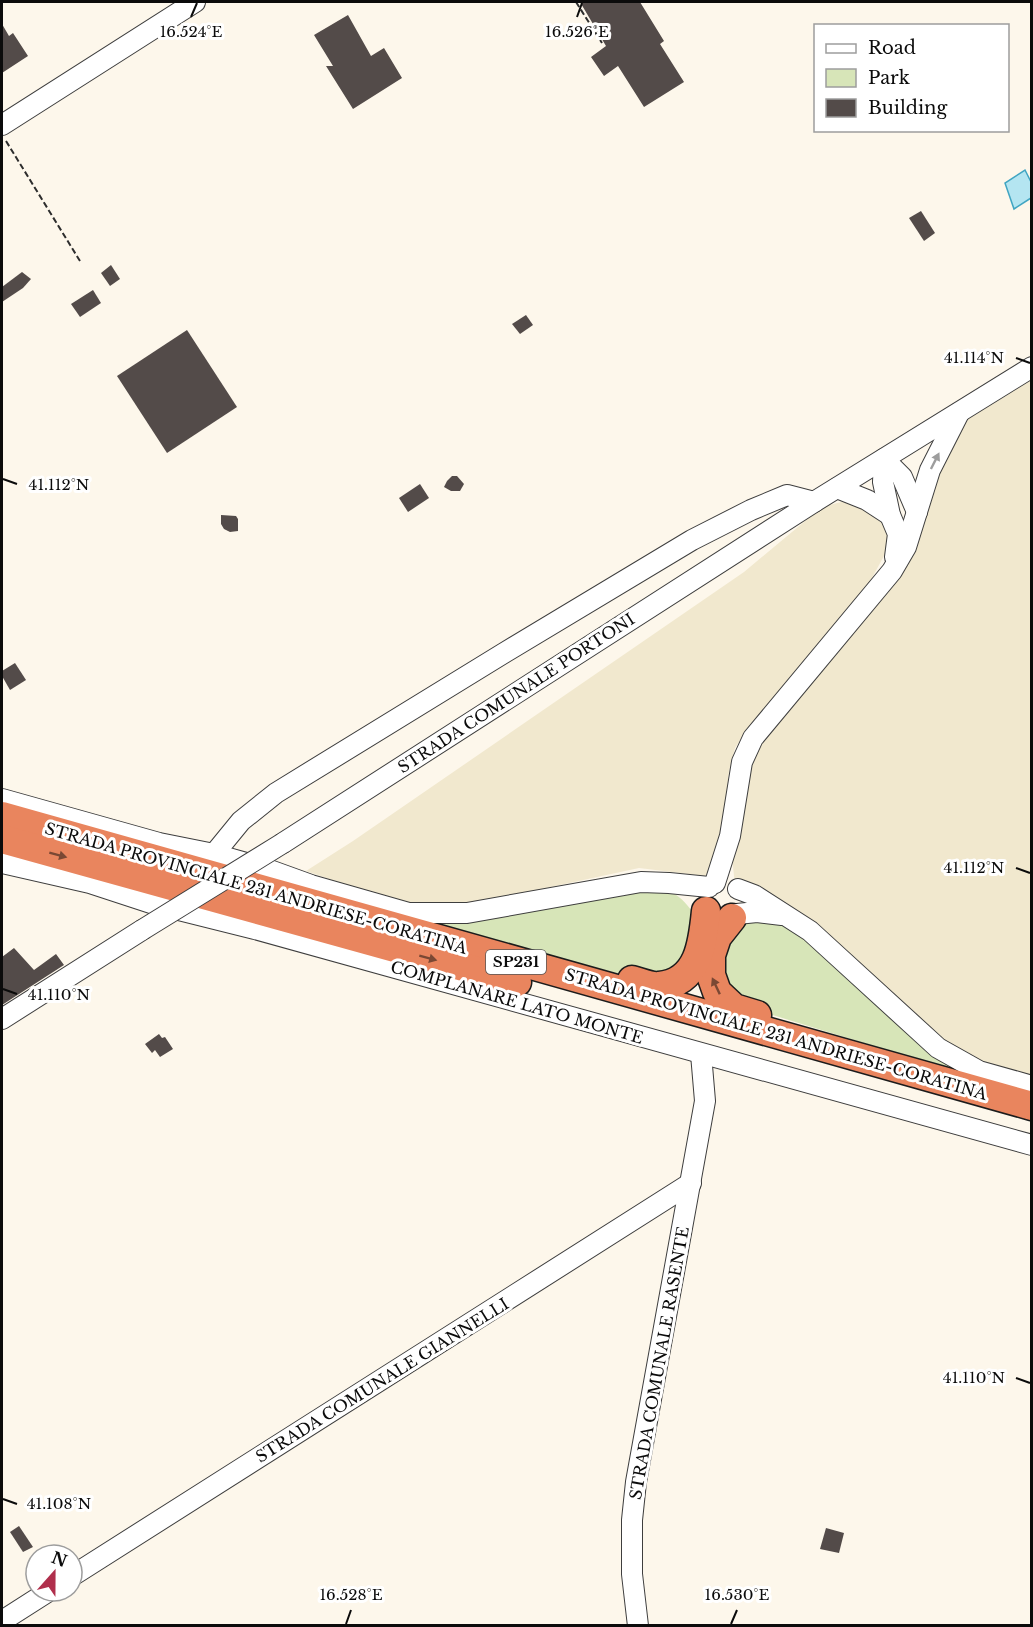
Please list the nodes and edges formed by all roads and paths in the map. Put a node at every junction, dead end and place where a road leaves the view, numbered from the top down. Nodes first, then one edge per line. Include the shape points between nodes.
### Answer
1 (195, 2) edge
2 (576, 2) edge
3 (602, 43) dead end
4 (2, 125) edge
5 (2, 133) edge
6 (80, 261) dead end
7 (1032, 367) edge
8 (959, 413) junction
9 (884, 459) junction
10 (837, 488) junction
11 (814, 502) junction
12 (917, 512) junction
13 (890, 515) junction
14 (892, 571) junction
15 (2, 799) edge
16 (2, 816) edge
17 (730, 836) junction
18 (2, 839) edge
19 (214, 854) junction
20 (2, 863) edge
21 (737, 888) junction
22 (717, 903) junction
23 (784, 915) junction
24 (516, 962) junction
25 (2, 1019) edge
26 (701, 1054) junction
27 (857, 1057) junction
28 (726, 1061) junction
29 (1032, 1086) edge
30 (705, 1101) junction
31 (1032, 1106) edge
32 (1032, 1126) edge
33 (1032, 1145) edge
34 (691, 1183) junction
35 (84, 1568) edge
36 (30, 1603) edge
37 (2, 1621) edge
38 (638, 1626) edge

1 - 4 street
2 - 3 path
5 - 6 path
7 - 8 street, STRADA COMUNALE PORTONI
8 - 9 street, STRADA COMUNALE PORTONI
12 -> 8 street via 930,470
9 - 10 street, STRADA COMUNALE PORTONI
9 - 12 street via 902,477
9 - 13 street via 883,482
10 - 11 street, STRADA COMUNALE PORTONI
10 - 13 street
11 - 19 street via 787,495 692,540 276,793 241,821
11 - 25 street, STRADA COMUNALE PORTONI, bridge
12 - 14 street via 906,548
13 - 14 street via 898,534
14 - 17 street via 753,738 742,762
15 - 19 street via 159,843
16 - 24 highway, STRADA PROVINCIALE 231 ANDRIESE-CORATINA / SP231
17 - 21 street
17 - 22 street
18 -> 32 highway, STRADA PROVINCIALE 231 ANDRIESE-CORATINA / SP231
19 - 22 street via 398,911 422,914 466,913 641,882 669,883
20 - 26 street, COMPLANARE LATO MONTE via 90,882 151,903 255,928
21 - 22 street via 725,882
21 - 22 street via 742,899 740,909
21 - 23 street
22 - 23 street
22 - 24 highway via 700,954 688,973 673,983 657,987 555,961
27 -> 22 highway via 829,1036 734,1008 717,992 711,975
23 - 29 street via 810,931 938,1048 979,1071
24 - 27 highway, STRADA PROVINCIALE 231 ANDRIESE-CORATINA / SP231
26 - 28 street, COMPLANARE LATO MONTE
26 - 30 street
27 - 31 highway, STRADA PROVINCIALE 231 ANDRIESE-CORATINA / SP231
28 - 30 street
28 - 33 street, COMPLANARE LATO MONTE
30 - 34 street, STRADA COMUNALE RASENTE
34 - 35 street, STRADA COMUNALE GIANNELLI
34 - 38 street, STRADA COMUNALE RASENTE via 636,1482 632,1574
36 - 37 street

